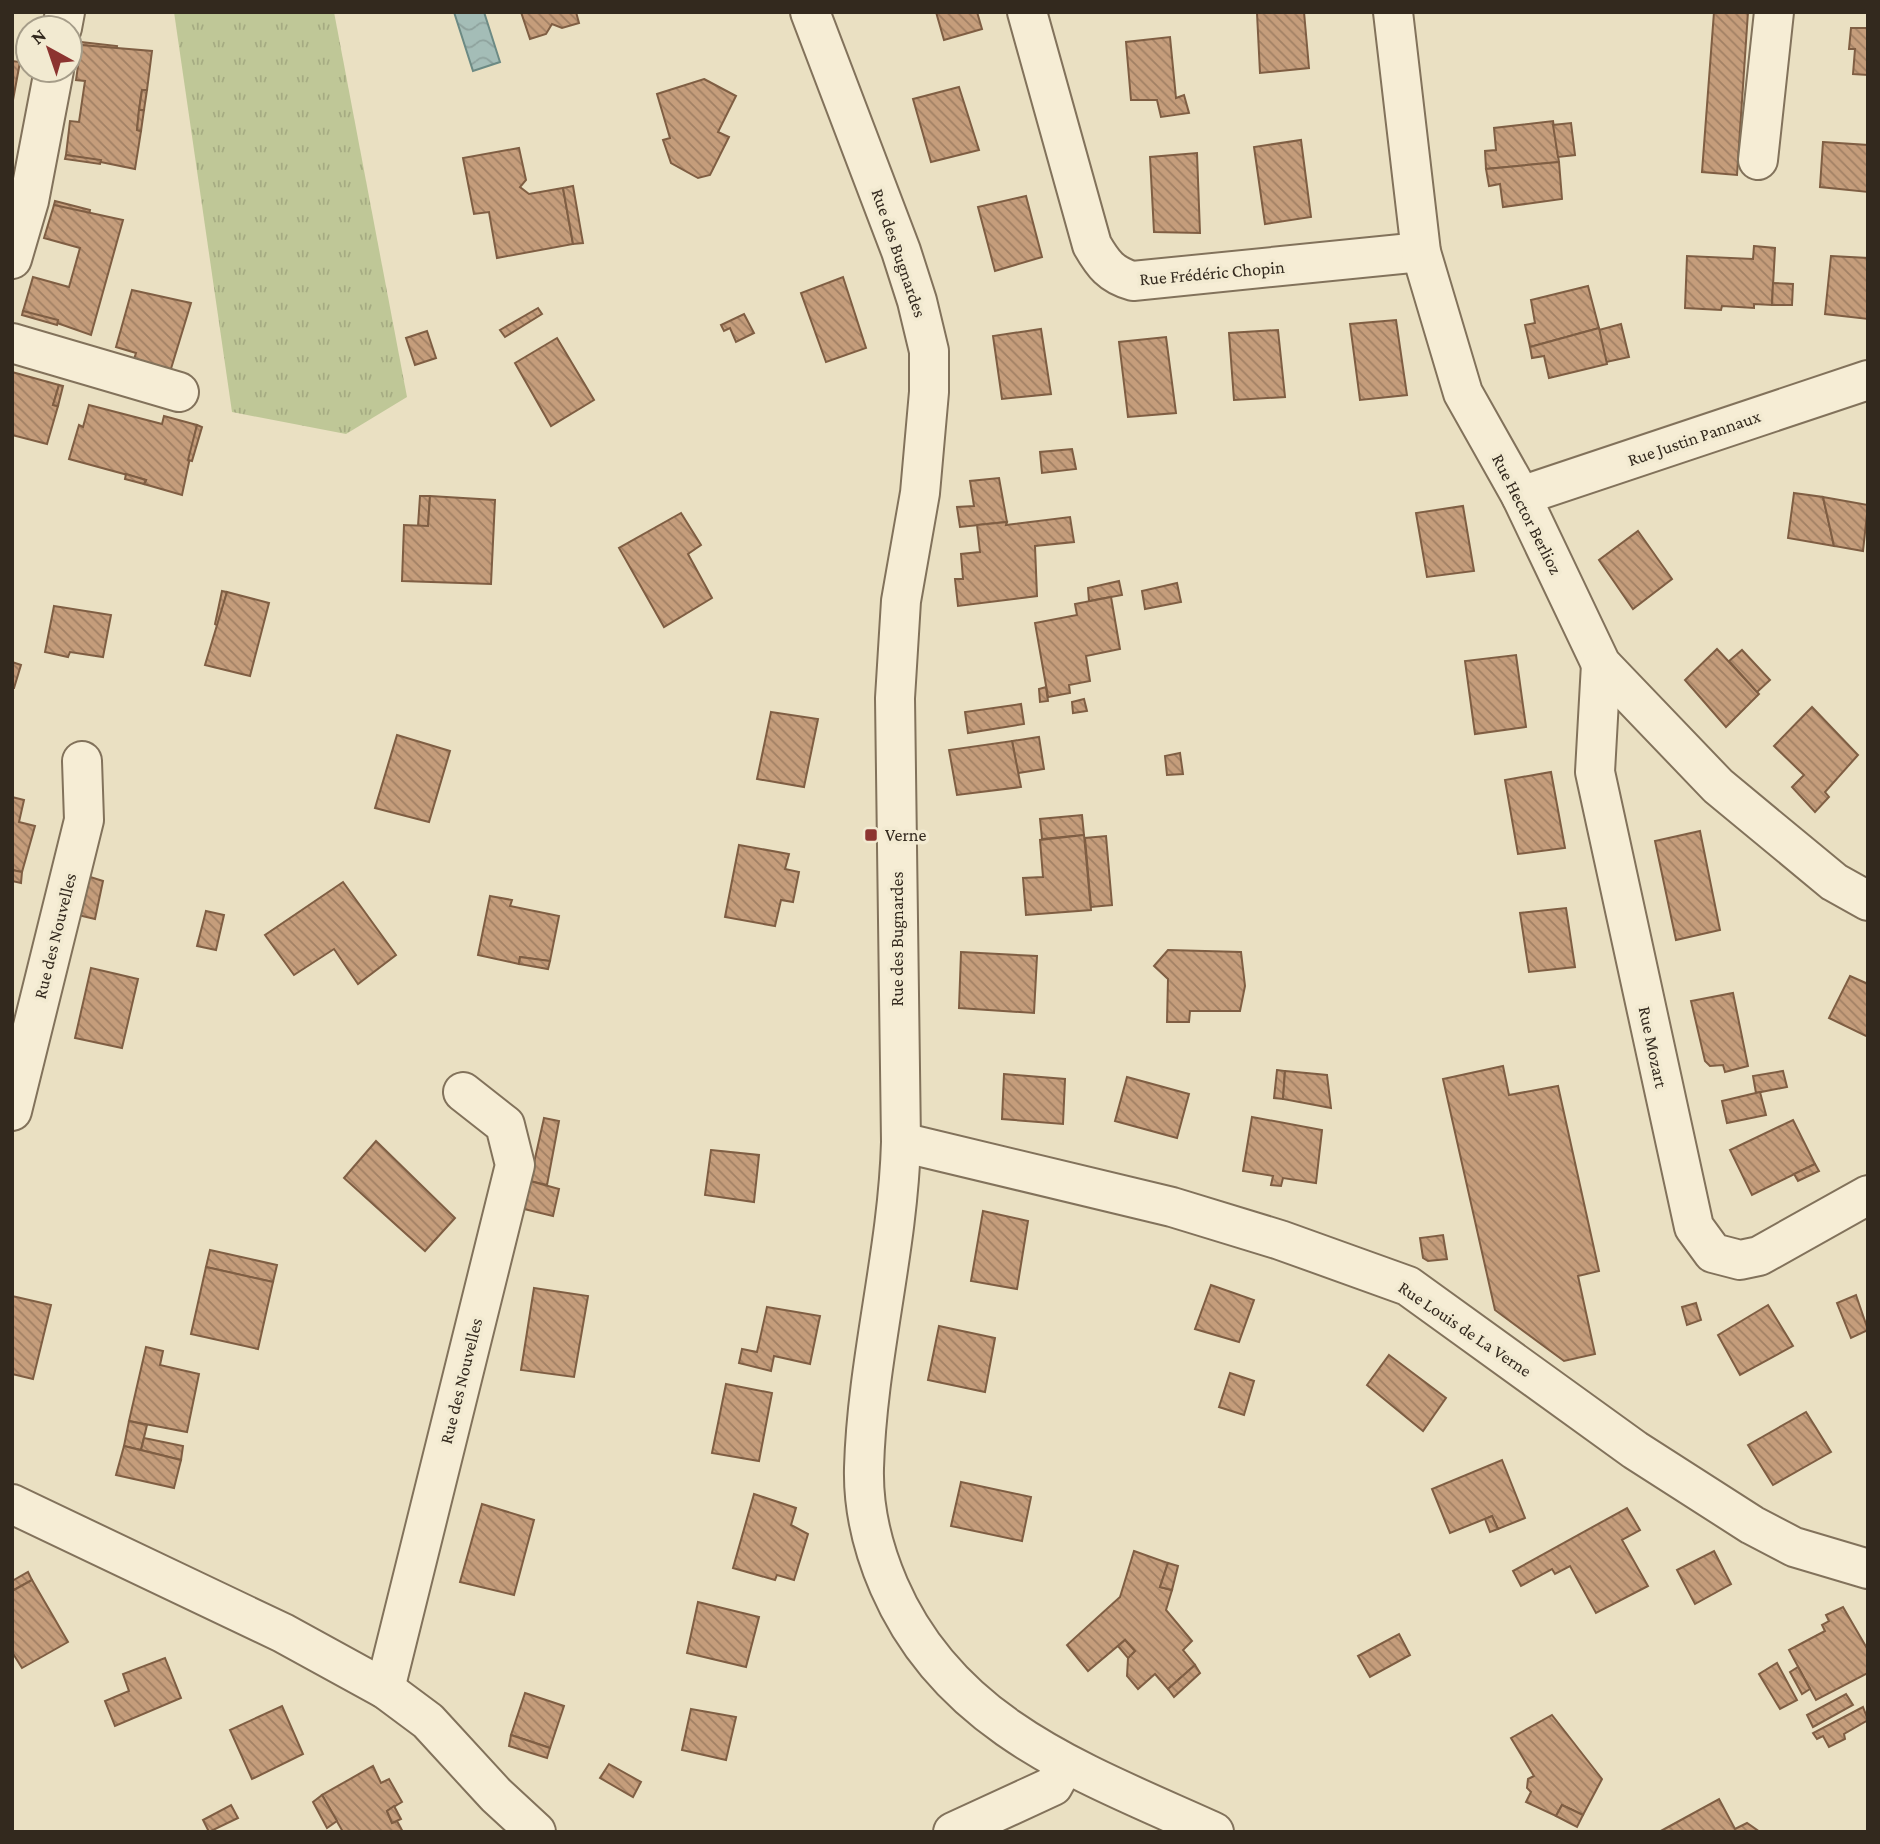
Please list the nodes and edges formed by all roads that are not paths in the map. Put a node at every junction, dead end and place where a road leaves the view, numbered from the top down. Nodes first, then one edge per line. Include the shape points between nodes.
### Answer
1 (810, 12) edge
2 (1027, 12) edge
3 (1393, 12) edge
4 (1774, 12) edge
5 (51, 84) edge
6 (1758, 160) dead end
7 (1421, 252) junction
8 (12, 259) edge
9 (12, 343) edge
10 (1868, 380) edge
11 (179, 392) dead end
12 (1521, 496) junction
13 (1601, 664) junction
14 (82, 761) dead end
15 (1868, 901) edge
16 (463, 1092) dead end
17 (12, 1111) edge
18 (901, 1142) junction
19 (1868, 1195) edge
20 (12, 1504) edge
21 (1868, 1569) edge
22 (385, 1689) junction
23 (1065, 1764) junction
24 (536, 1832) edge
25 (953, 1832) edge
26 (1214, 1832) edge

1 - 18 street, Rue des Bugnardes via 901,251 929,351 920,493 901,601 895,698
2 - 7 street, Rue Frédéric Chopin via 1092,245 1116,276 1133,281
3 - 7 street, Rue Hector Berlioz
4 - 6 street
5 - 8 street via 29,201
7 - 12 street, Rue Hector Berlioz via 1463,393
9 - 11 street
10 - 12 street, Rue Justin Pannaux
12 - 13 street, Rue Hector Berlioz
13 - 15 street, Rue Hector Berlioz via 1718,786 1834,882
13 - 19 street, Rue Mozart via 1595,772 1694,1227 1713,1253 1740,1260 1759,1256
14 - 17 street, Rue des Nouvelles via 84,820
16 - 22 street, Rue des Nouvelles via 505,1125 515,1165
18 - 21 street, Rue Louis de La Verne via 1172,1207 1408,1286 1635,1450 1752,1525 1794,1546
18 - 23 street, Rue des Bugnardes via 900,1190 866,1437 866,1502 872,1539 899,1608 939,1668 993,1718
20 - 22 street via 272,1627
22 - 24 street via 428,1721
23 - 25 street via 1053,1786
23 - 26 street

